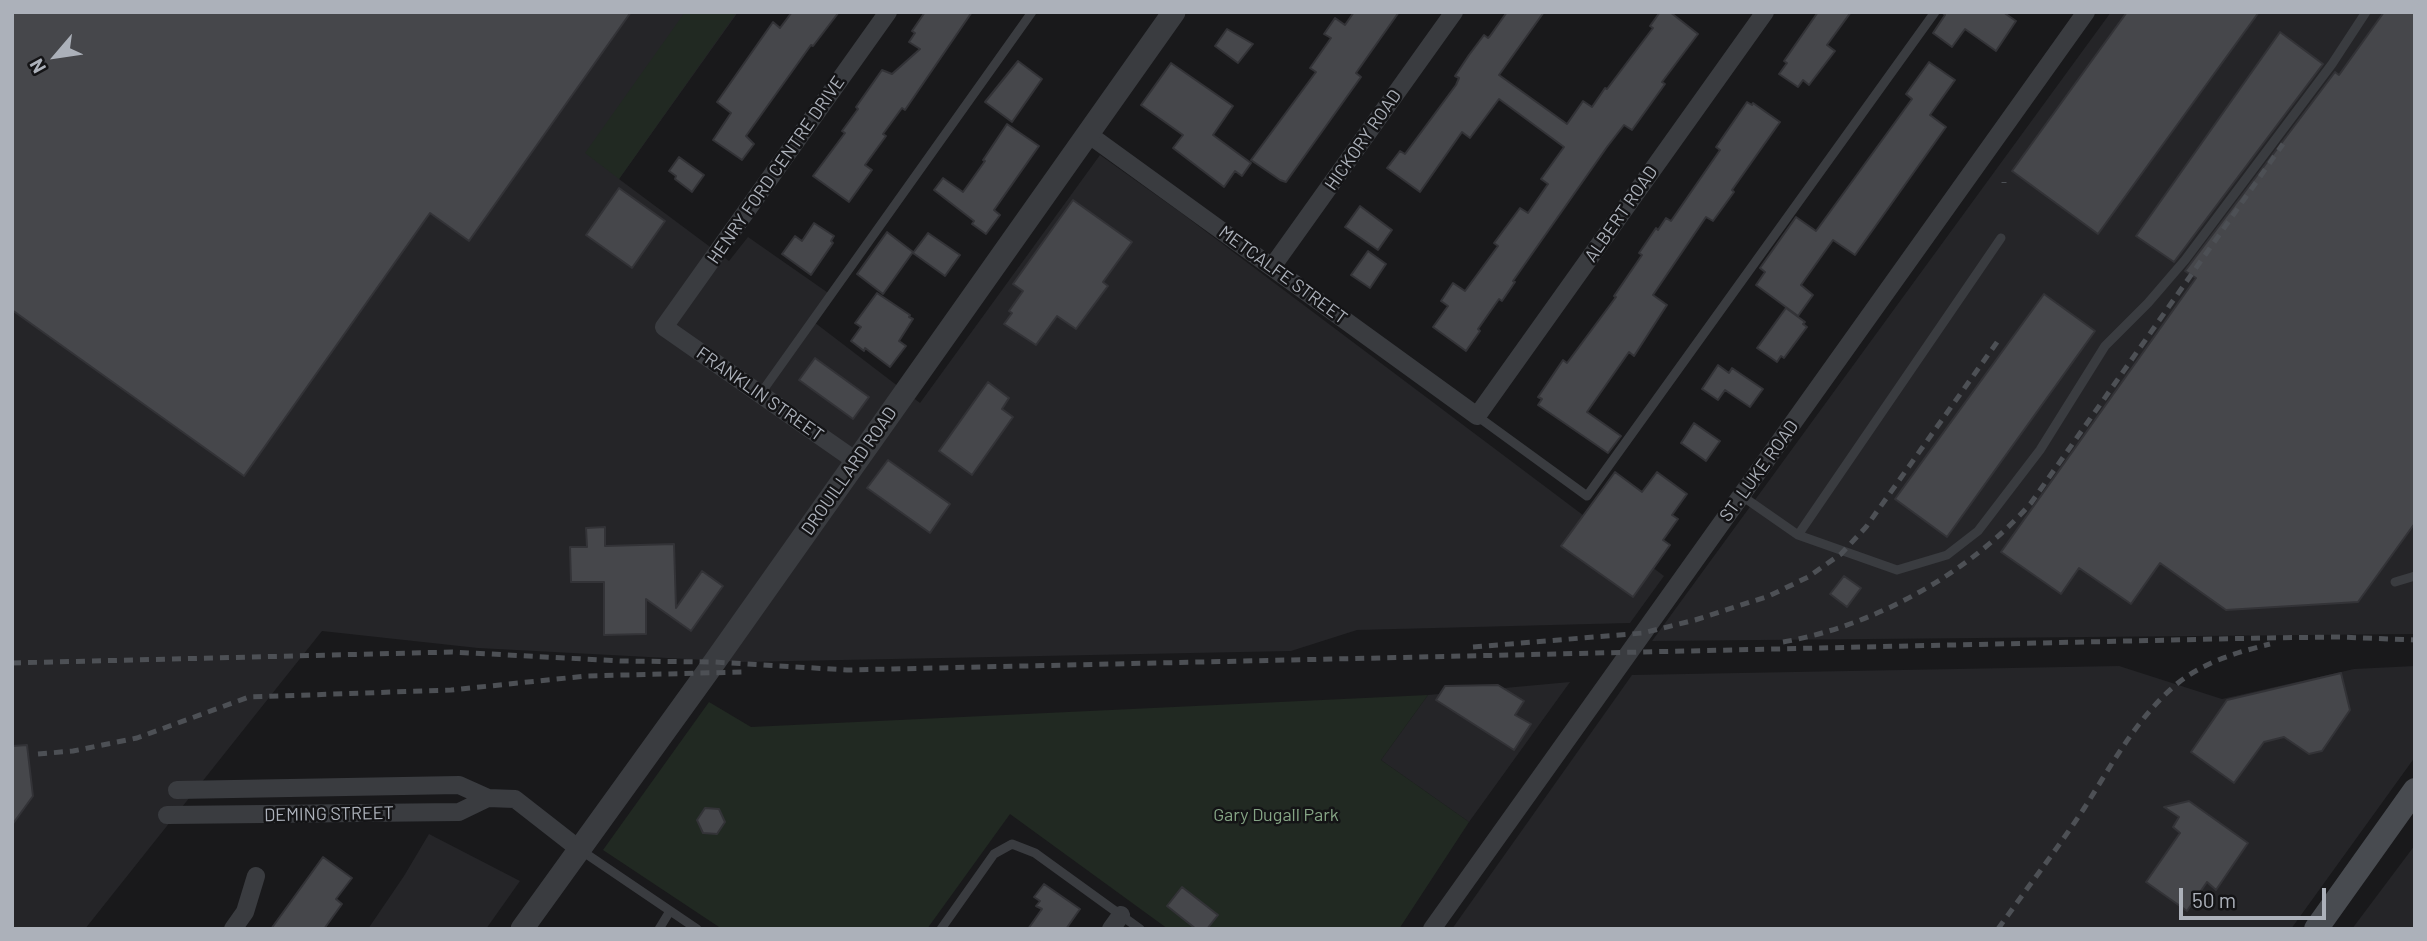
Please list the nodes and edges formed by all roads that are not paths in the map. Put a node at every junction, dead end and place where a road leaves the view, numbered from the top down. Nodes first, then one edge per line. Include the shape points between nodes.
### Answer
1 (888, 12) edge
2 (1032, 12) edge
3 (1174, 12) edge
4 (1454, 12) edge
5 (1765, 12) edge
6 (1935, 12) edge
7 (2087, 12) edge
8 (2367, 12) edge
9 (1088, 134) junction
10 (2001, 238) dead end
11 (1272, 267) junction
12 (664, 327) joint
13 (761, 393) junction
14 (1477, 416) junction
15 (856, 461) junction
16 (1742, 496) junction
17 (1798, 535) junction
18 (2415, 576) edge
19 (2395, 582) dead end
20 (177, 789) dead end
21 (2415, 790) edge
22 (488, 798) junction
23 (167, 816) dead end
24 (579, 849) junction
25 (256, 876) dead end
26 (670, 911) junction
27 (1116, 922) edge
28 (233, 929) edge
29 (522, 929) edge
30 (659, 929) edge
31 (697, 929) edge
32 (941, 929) edge
33 (1140, 929) edge
34 (1432, 929) edge
35 (2316, 929) edge

1 - 12 street, HENRY FORD CENTRE DRIVE
2 - 13 lane
3 - 9 street, DROUILLARD ROAD
4 - 11 street, HICKORY ROAD
5 - 14 street, ALBERT ROAD
6 - 14 lane via 1587,496
7 - 16 street, ST. LUKE ROAD
8 - 17 lane via 2185,260 2105,346 2040,450 1978,530 1947,555 1898,570
9 - 11 street, METCALFE STREET
9 - 15 street, DROUILLARD ROAD
10 - 17 lane
11 - 14 street, METCALFE STREET
12 - 13 street, FRANKLIN STREET
13 - 15 street, FRANKLIN STREET
15 - 24 street, DROUILLARD ROAD
16 - 17 lane
16 - 34 street, ST. LUKE ROAD
18 - 19 lane
20 - 22 street, DEMING STREET via 459,785
21 - 35 main road
22 - 23 street, DEMING STREET via 459,812
22 - 24 street, DEMING STREET via 515,799
24 - 26 lane
24 - 29 street, DROUILLARD ROAD
25 - 28 street via 245,912
26 - 30 lane
26 - 31 lane
27 - 32 lane via 1035,853 1012,844 994,853
27 - 33 lane

